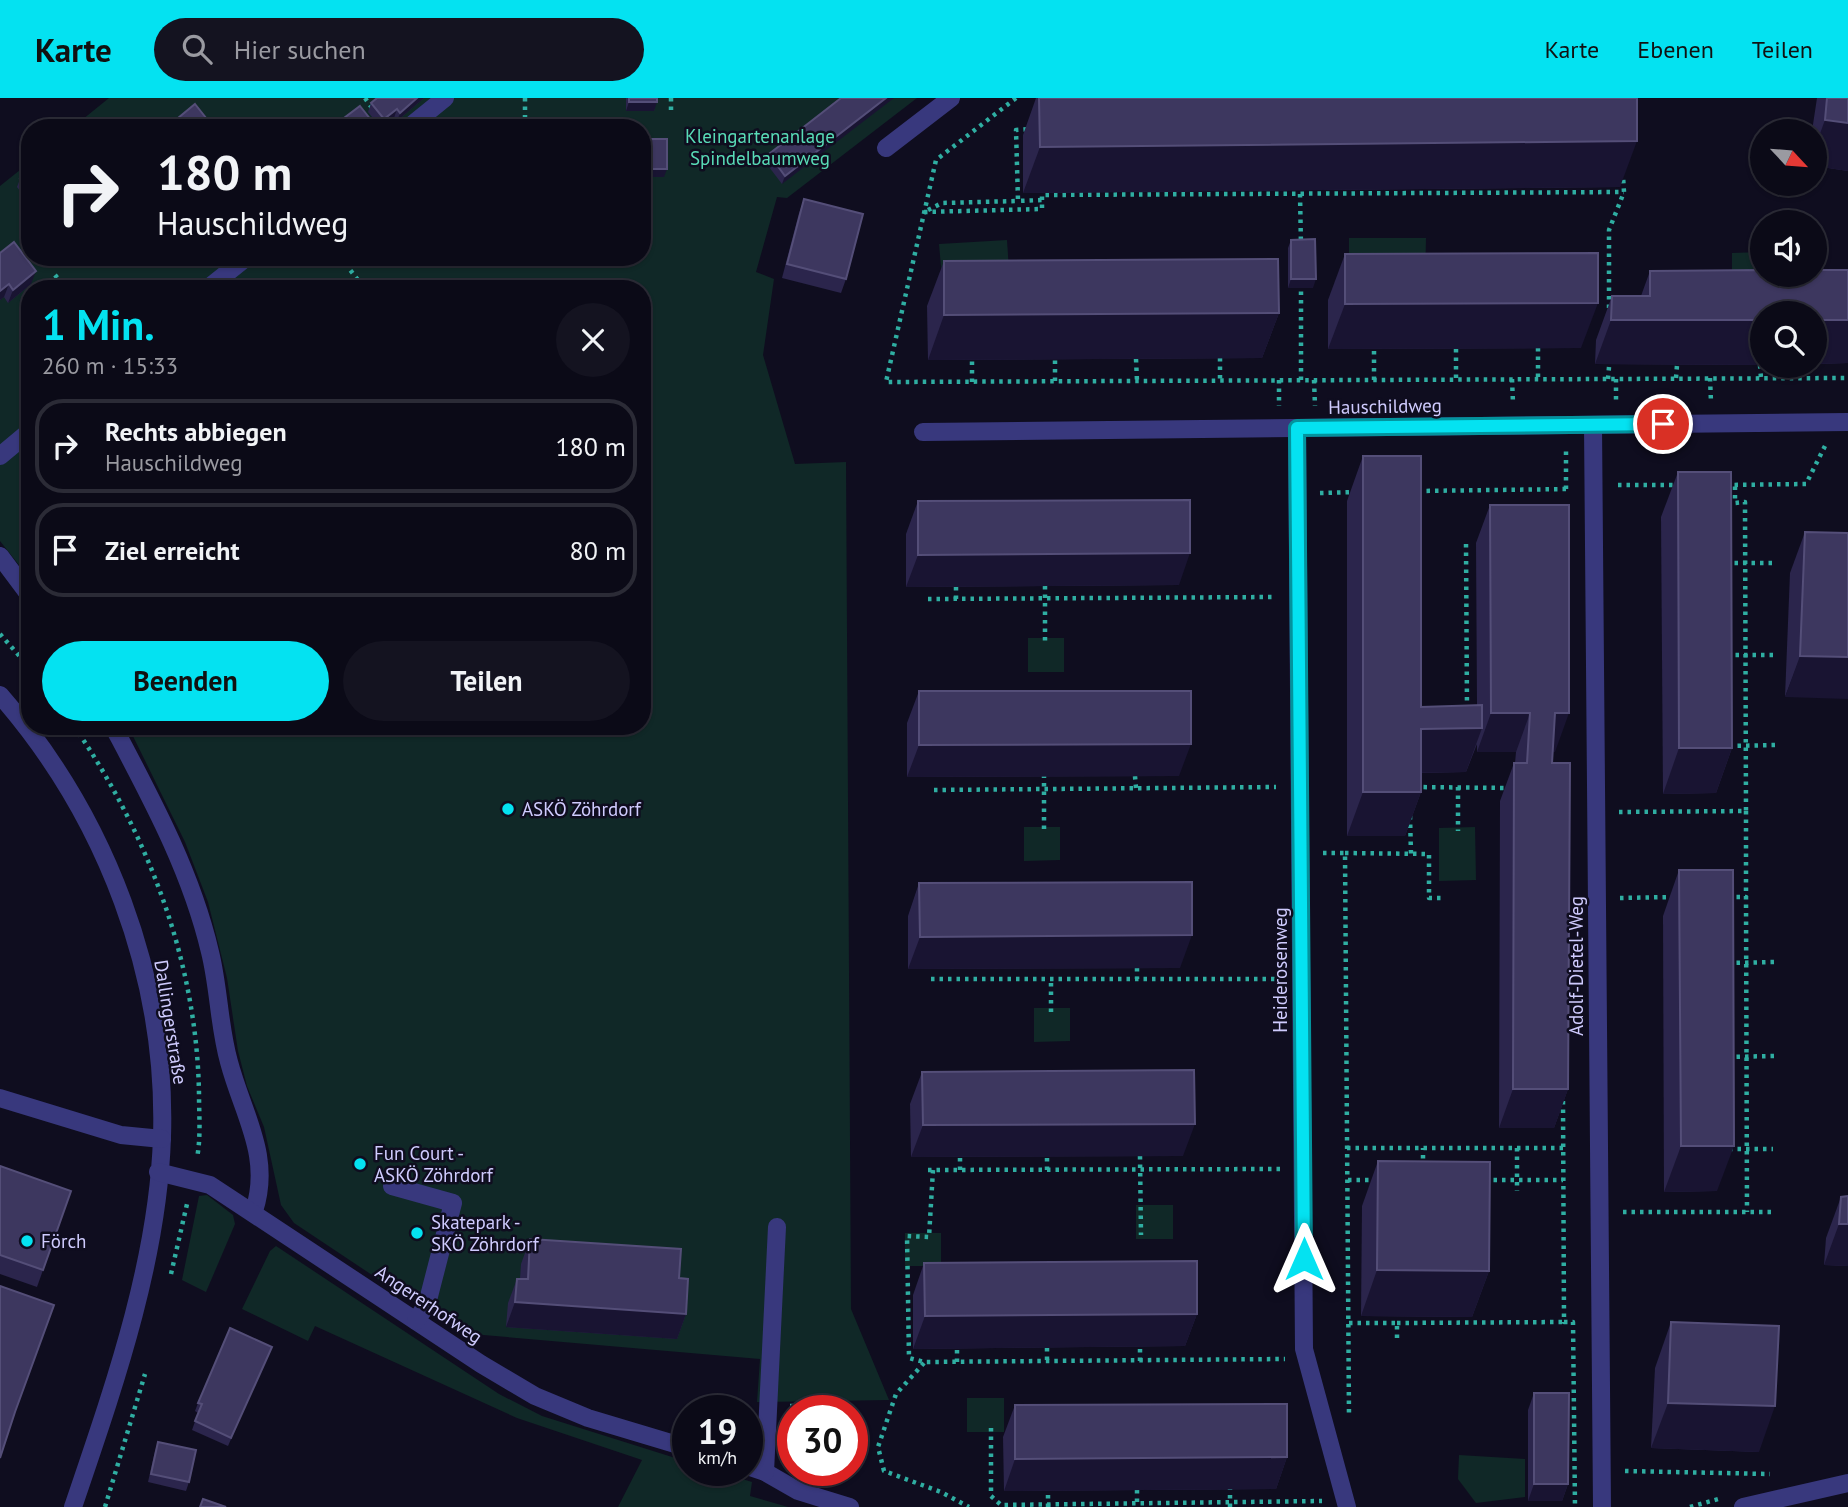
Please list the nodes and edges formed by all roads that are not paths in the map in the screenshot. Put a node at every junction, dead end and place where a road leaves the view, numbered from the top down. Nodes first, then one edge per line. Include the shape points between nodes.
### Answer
1 (445, 98) edge
2 (951, 98) edge
3 (419, 119) edge
4 (886, 148) dead end
5 (236, 266) edge
6 (218, 280) edge
7 (1848, 422) edge
8 (1592, 425) junction
9 (1306, 428) junction
10 (923, 432) dead end
11 (21, 438) edge
12 (0, 456) edge
13 (0, 556) edge
14 (21, 584) edge
15 (0, 695) edge
16 (21, 722) edge
17 (31, 735) edge
18 (118, 735) edge
19 (0, 1098) edge
20 (162, 1139) junction
21 (158, 1172) junction
22 (392, 1185) dead end
23 (254, 1211) junction
24 (777, 1227) dead end
25 (416, 1321) junction
26 (672, 1443) edge
27 (765, 1472) joint
28 (1848, 1483) edge
29 (73, 1507) edge
30 (850, 1507) edge
31 (1347, 1507) edge
32 (1602, 1507) edge
33 (1742, 1507) edge

1 - 3 street
2 - 4 street
5 - 6 street
7 - 8 street, Hauschildweg
8 - 9 street, Hauschildweg
8 - 32 street, Adolf-Dietel-Weg
9 - 10 street, Hauschildweg
9 - 31 street, Heiderosenweg via 1304,1349
11 - 12 street
13 - 14 street
15 - 16 street, Dallingerstraße
17 - 20 street, Dallingerstraße via 80,810 128,913 154,1021
18 - 23 street via 167,830 210,951 228,1058 261,1166
19 - 20 street via 121,1135
20 - 21 street, Dallingerstraße
21 - 23 street, Angererhofweg via 210,1185
21 - 29 street, Dallingerstraße via 137,1295
22 - 25 street via 453,1203 427,1304
23 - 25 street, Angererhofweg
24 - 27 street
25 - 26 street, Angererhofweg via 535,1396 588,1418
27 - 30 street via 798,1491
28 - 33 street

